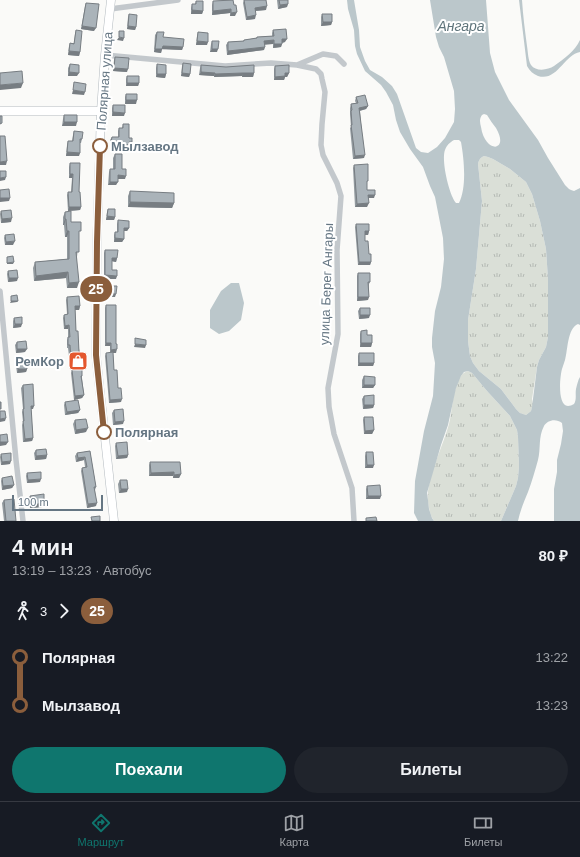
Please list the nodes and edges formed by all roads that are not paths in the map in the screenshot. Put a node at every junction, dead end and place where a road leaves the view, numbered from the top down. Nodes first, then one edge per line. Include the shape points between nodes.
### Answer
1 (111, 0) edge
2 (178, 0) edge
3 (110, 9) junction
4 (105, 55) junction
5 (344, 64) dead end
6 (297, 65) junction
7 (0, 111) edge
8 (101, 111) junction
9 (0, 291) edge
10 (23, 521) edge
11 (114, 521) edge
12 (354, 521) edge

1 - 3 main road, Полярная улица
2 - 3 street
3 - 4 main road, Полярная улица
4 - 6 street via 225,66 271,63
4 - 8 main road, Полярная улица
5 - 6 street via 336,56 323,54
6 - 12 street, улица Берег Ангары via 316,69 321,74 325,99 321,145 341,196 337,250 338,334 328,388 334,434 352,488
7 - 8 main road
8 - 11 main road, Полярная улица via 96,355
9 - 10 street

